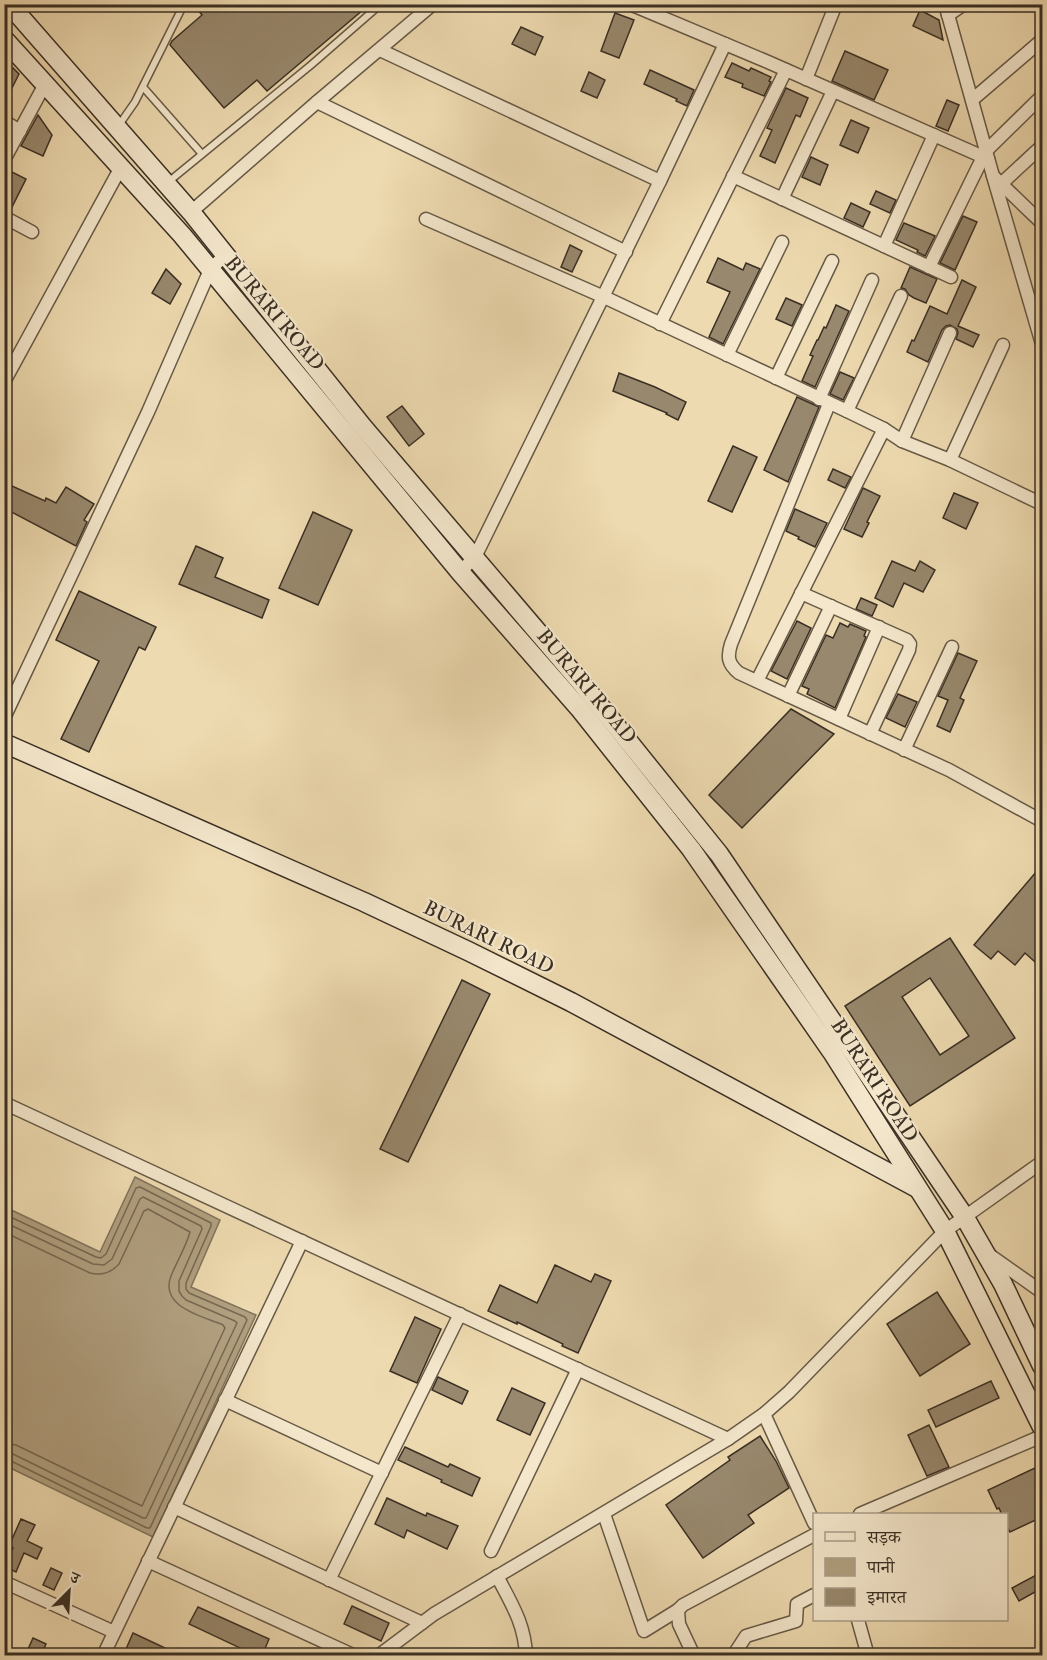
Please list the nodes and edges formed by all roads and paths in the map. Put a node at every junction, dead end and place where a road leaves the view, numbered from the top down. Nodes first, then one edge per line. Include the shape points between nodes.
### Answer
1 (9, 4) edge
2 (184, 4) edge
3 (381, 4) edge
4 (433, 4) edge
5 (630, 4) edge
6 (836, 4) edge
7 (964, 4) edge
8 (947, 10) edge
9 (4, 39) edge
10 (1042, 40) edge
11 (725, 44) junction
12 (380, 50) junction
13 (786, 70) junction
14 (806, 79) junction
15 (45, 84) junction
16 (143, 87) junction
17 (833, 91) junction
18 (1042, 96) edge
19 (972, 100) junction
20 (317, 102) junction
21 (4, 121) edge
22 (117, 128) junction
23 (20, 131) junction
24 (934, 135) junction
25 (1042, 146) edge
26 (202, 154) junction
27 (986, 155) junction
28 (4, 160) edge
29 (121, 166) junction
30 (733, 176) junction
31 (997, 180) junction
32 (660, 181) junction
33 (166, 184) junction
34 (782, 199) junction
35 (191, 212) junction
36 (4, 217) edge
37 (426, 219) dead end
38 (1042, 223) edge
39 (32, 232) dead end
40 (782, 242) dead end
41 (884, 246) junction
42 (626, 252) junction
43 (225, 255) junction
44 (832, 261) dead end
45 (929, 267) junction
46 (210, 270) junction
47 (951, 277) dead end
48 (872, 280) dead end
49 (902, 296) dead end
50 (604, 297) junction
51 (660, 324) junction
52 (950, 333) dead end
53 (1042, 344) edge
54 (1003, 345) dead end
55 (727, 355) junction
56 (776, 378) junction
57 (4, 382) edge
58 (824, 401) junction
59 (847, 411) junction
60 (884, 429) junction
61 (902, 441) junction
62 (950, 460) junction
63 (1042, 504) edge
64 (475, 557) junction
65 (460, 572) junction
66 (801, 592) junction
67 (831, 606) junction
68 (879, 627) junction
69 (952, 647) dead end
70 (757, 681) junction
71 (788, 696) junction
72 (4, 718) edge
73 (839, 719) junction
74 (870, 734) junction
75 (4, 743) edge
76 (904, 750) junction
77 (1042, 821) edge
78 (4, 1103) edge
79 (1042, 1162) edge
80 (942, 1183) junction
81 (917, 1188) junction
82 (964, 1216) junction
83 (945, 1231) junction
84 (302, 1241) junction
85 (985, 1252) junction
86 (1042, 1292) edge
87 (460, 1314) junction
88 (1042, 1366) edge
89 (578, 1369) junction
90 (225, 1400) junction
91 (764, 1414) junction
92 (1042, 1427) edge
93 (1042, 1436) edge
94 (728, 1439) junction
95 (382, 1473) junction
96 (174, 1507) junction
97 (865, 1513) edge
98 (604, 1514) junction
99 (813, 1521) edge
100 (813, 1535) edge
101 (491, 1551) dead end
102 (148, 1561) junction
103 (497, 1576) junction
104 (328, 1580) junction
105 (4, 1582) edge
106 (813, 1596) edge
107 (678, 1610) junction
108 (858, 1621) edge
109 (422, 1623) junction
110 (114, 1632) junction
111 (103, 1656) edge
112 (355, 1656) edge
113 (378, 1656) edge
114 (526, 1656) edge
115 (694, 1656) edge
116 (733, 1656) edge
117 (868, 1656) edge

1 - 22 main road, BURARI ROAD
2 - 16 lane
3 - 26 lane
4 - 12 street
5 - 11 street
6 - 14 street
7 - 8 street
8 - 19 street
9 - 15 main road, BURARI ROAD
10 - 19 street
11 - 13 street
11 - 32 street
12 - 20 street
12 - 32 street
13 - 14 street
13 - 30 street
14 - 17 street
15 - 23 street
15 - 29 main road, BURARI ROAD
16 - 22 lane
16 - 26 lane
17 - 24 street
17 - 34 street
18 - 27 street
19 - 27 street
20 - 35 street
20 - 42 street
21 - 23 street
22 - 33 main road, BURARI ROAD
23 - 28 street
24 - 27 street
24 - 41 street
25 - 31 street
26 - 33 lane
27 - 31 street
27 - 45 street
29 - 46 main road, BURARI ROAD
29 - 57 street
30 - 34 street
30 - 51 street
31 - 38 street
31 - 53 street
32 - 42 street
33 - 35 main road, BURARI ROAD
34 - 41 street
35 - 43 main road, BURARI ROAD
36 - 39 street
37 - 50 street
40 - 55 street
41 - 45 street
42 - 50 street
43 - 46 street
43 - 64 main road, BURARI ROAD
44 - 56 street
45 - 47 street
46 - 65 main road, BURARI ROAD
46 - 72 street
48 - 58 street
49 - 59 street
50 - 51 street
50 - 64 street
51 - 55 street
52 - 61 street
54 - 62 street
55 - 56 street
56 - 58 street
58 - 59 street
58 - 70 street via 728,654 732,667
59 - 60 street
60 - 61 street
60 - 66 street
61 - 62 street
62 - 63 street
64 - 65 street
64 - 80 main road, BURARI ROAD via 719,854
65 - 81 main road, BURARI ROAD via 579,708 691,849 832,1052
66 - 67 street
66 - 70 street
67 - 68 street
67 - 71 street
68 - 73 street
68 - 74 street via 910,644
69 - 76 street
70 - 71 street
71 - 73 street
73 - 74 street
74 - 76 street
75 - 81 main road, BURARI ROAD via 478,956 572,1002
76 - 77 street via 977,784
78 - 84 street
79 - 82 street
80 - 81 main road
80 - 82 main road, BURARI ROAD
81 - 83 main road, BURARI ROAD
82 - 83 street
82 - 85 main road, BURARI ROAD
83 - 91 street
83 - 92 main road, BURARI ROAD
84 - 87 street
84 - 90 street
85 - 86 street
85 - 88 main road, BURARI ROAD
87 - 89 street
87 - 95 street
89 - 94 street
89 - 101 street
90 - 95 street
90 - 96 street
91 - 94 street
91 - 99 street
93 - 97 street
94 - 98 street
95 - 104 street
96 - 102 street
96 - 104 street
98 - 103 street
98 - 107 street via 644,1630
100 - 107 street
102 - 110 street
102 - 112 street
103 - 109 street
103 - 114 street via 522,1627
104 - 109 street
105 - 110 street
106 - 116 street via 797,1604 796,1621 746,1636
107 - 115 street via 679,1624
108 - 117 street
109 - 113 street
110 - 111 street

